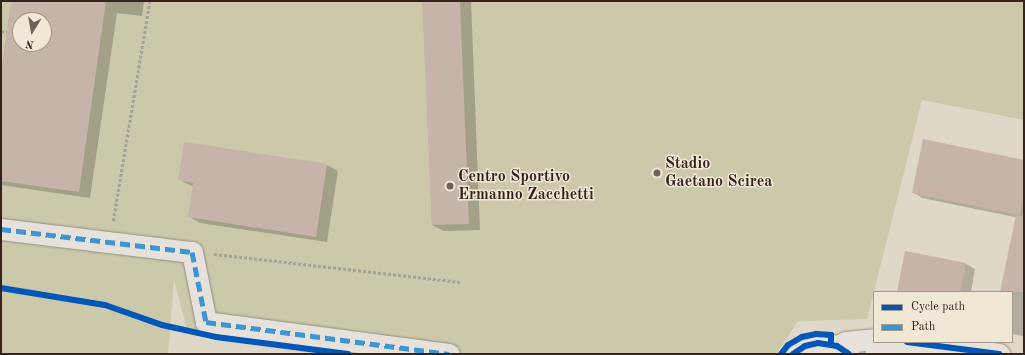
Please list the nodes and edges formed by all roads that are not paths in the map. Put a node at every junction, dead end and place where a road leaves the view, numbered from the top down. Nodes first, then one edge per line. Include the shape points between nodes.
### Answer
1 (1, 229) edge
2 (873, 339) edge
3 (900, 343) edge
4 (914, 343) edge
5 (843, 350) edge
6 (449, 354) edge
7 (793, 354) edge
8 (875, 354) edge
9 (999, 354) edge

1 - 6 street via 192,252 206,322
2 - 5 street via 846,342
3 - 8 street
4 - 9 street
5 - 7 street via 811,344

